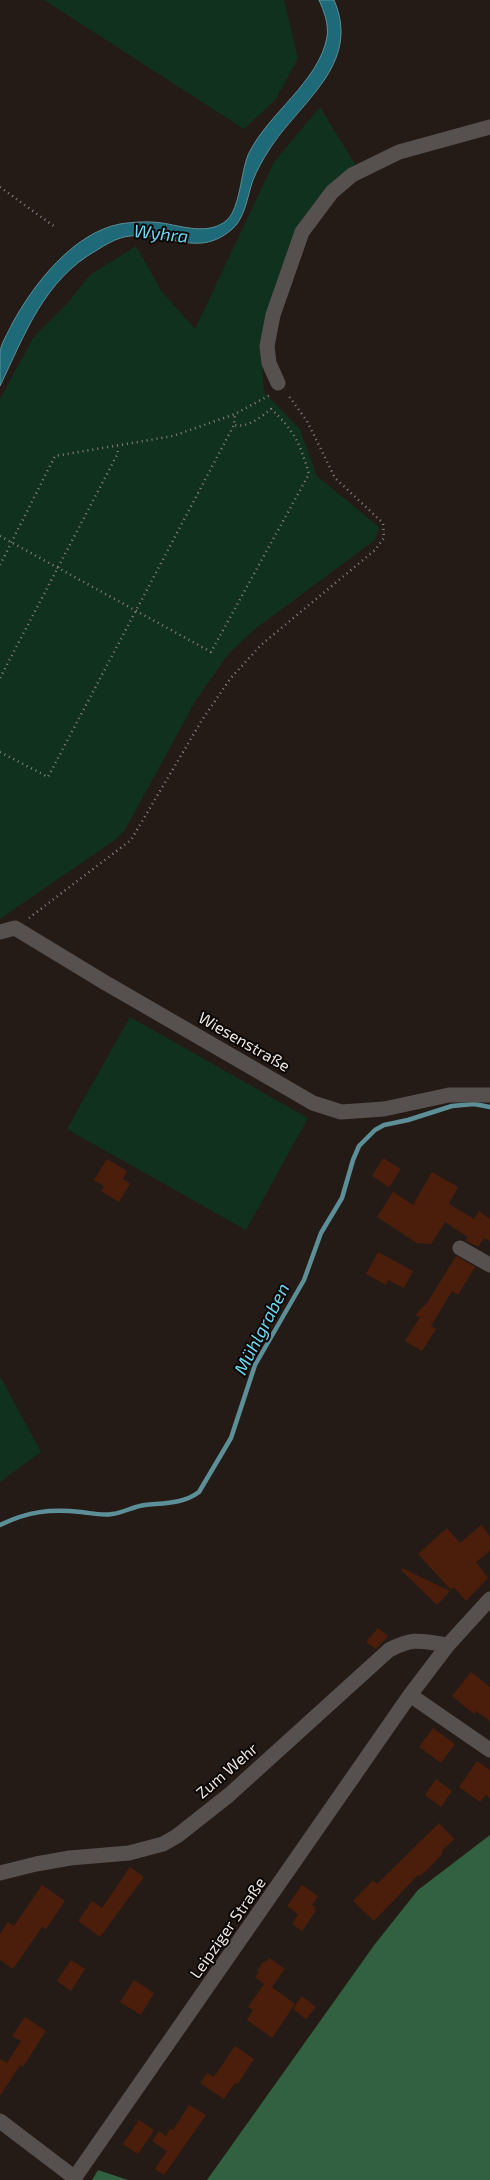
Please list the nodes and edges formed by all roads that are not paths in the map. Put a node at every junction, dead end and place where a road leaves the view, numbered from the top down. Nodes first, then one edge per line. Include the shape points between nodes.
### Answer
1 (490, 127) edge
2 (278, 383) road end
3 (0, 932) edge
4 (490, 1095) edge
5 (460, 1248) dead end
6 (490, 1265) edge
7 (490, 1599) edge
8 (448, 1645) junction
9 (410, 1694) junction
10 (490, 1750) edge
11 (0, 1873) edge
12 (0, 2121) edge
13 (74, 2179) edge

1 - 2 street via 399,152 352,175 332,192 302,232 273,315 266,346
3 - 4 street, Wiesenstraße via 15,928 313,1103 340,1112 384,1110 449,1095
5 - 6 street
7 - 8 street, Leipziger Straße
8 - 9 street, Leipziger Straße
8 - 11 street, Zum Wehr via 417,1640 388,1650 229,1795 163,1844 129,1853 70,1858
9 - 10 street
9 - 13 street, Leipziger Straße
12 - 13 street

